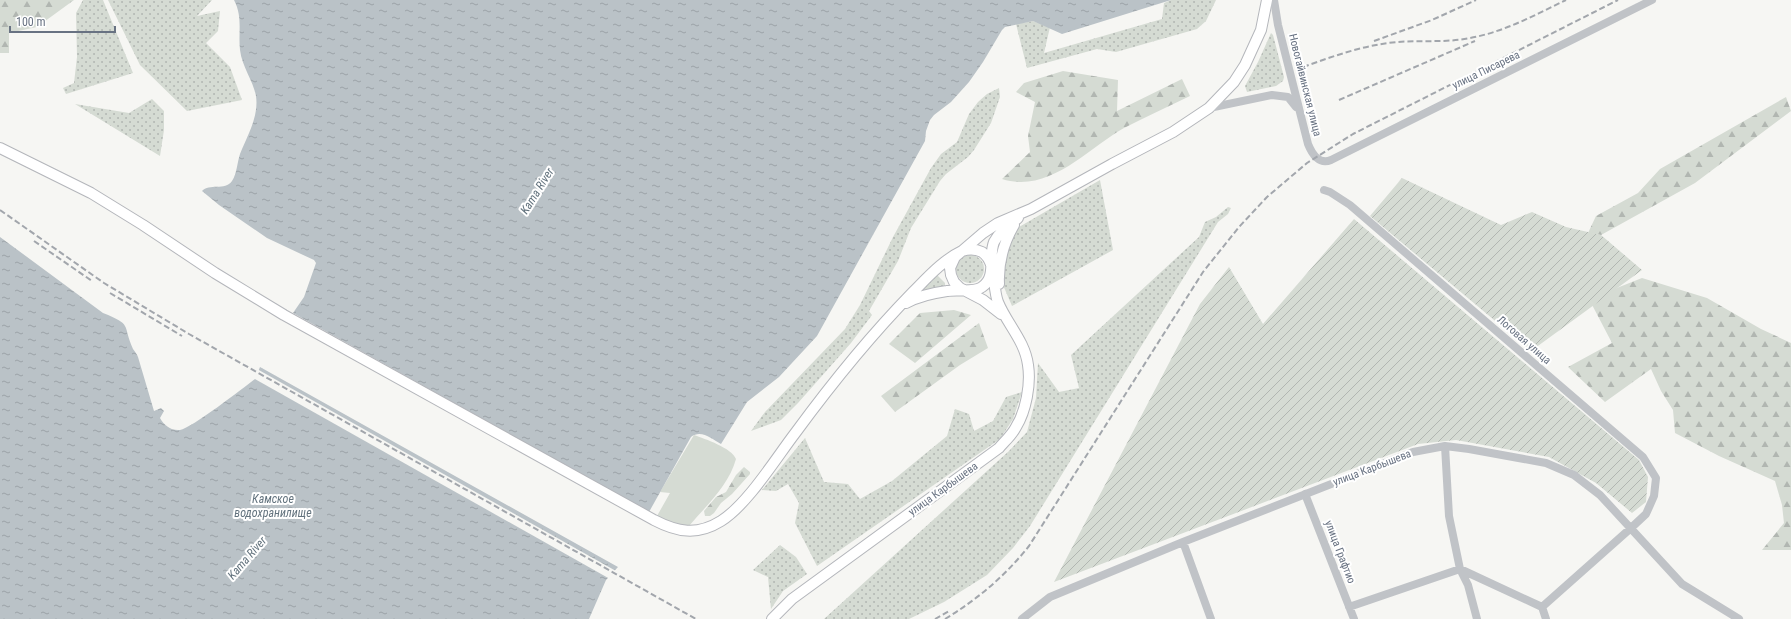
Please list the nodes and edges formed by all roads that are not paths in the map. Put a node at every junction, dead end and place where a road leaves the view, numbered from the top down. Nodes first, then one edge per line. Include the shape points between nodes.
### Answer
1 (1267, 0) edge
2 (1274, 0) edge
3 (1652, 0) edge
4 (1209, 108) junction
5 (1298, 109) junction
6 (0, 148) edge
7 (1331, 160) joint
8 (1324, 190) dead end
9 (1031, 209) junction
10 (957, 254) junction
11 (991, 268) junction
12 (963, 289) junction
13 (898, 308) junction
14 (1004, 317) junction
15 (1445, 446) junction
16 (1305, 494) junction
17 (1631, 528) junction
18 (1184, 542) junction
19 (1460, 569) junction
20 (1350, 607) junction
21 (1542, 607) junction
22 (772, 619) edge
23 (1022, 619) edge
24 (1212, 619) edge
25 (1354, 619) edge
26 (1477, 619) edge
27 (1546, 619) edge
28 (1739, 619) edge

1 - 4 main road via 1261,30 1252,53 1234,82
2 - 5 street, Новогайвинская улица
3 - 7 street, улица Писарева
4 - 5 street via 1272,95 1288,97
4 - 9 main road via 1173,132
5 - 7 street, Новогайвинская улица via 1313,154 1322,162
6 - 13 main road via 91,193 284,315 646,516 680,531 701,530 729,515 759,482 856,357
8 - 17 street, Логовая улица via 1335,194 1350,205 1643,457 1656,478 1654,496 1646,514
9 - 10 main road via 991,227
9 - 11 main road via 997,238 992,252
9 - 14 main road via 1016,221 1000,259 999,291
10 - 11 main road via 967,250 978,251 987,258
10 - 12 main road via 951,264 951,275 956,285
10 - 13 main road via 934,272
11 - 12 main road via 991,276 983,287 976,290
11 - 14 main road, улица Карбышева via 995,294
12 - 13 main road via 924,295
12 - 14 main road, улица Карбышева via 983,300
14 - 22 main road, улица Карбышева via 1021,342 1028,366 1028,390 1017,427 999,448 784,605
15 - 16 street, улица Карбышева via 1413,452
15 - 17 street, улица Карбышева via 1546,463 1567,472 1600,494
15 - 19 street via 1449,516
16 - 18 street, улица Карбышева
16 - 20 street, улица Графтио
17 - 21 street, Логовая улица
17 - 28 street, улица Карбышева via 1682,584
18 - 23 street, улица Карбышева via 1050,597
18 - 24 street
19 - 20 street
19 - 21 street
19 - 26 street via 1468,585
20 - 25 street, улица Графтио
21 - 27 street

